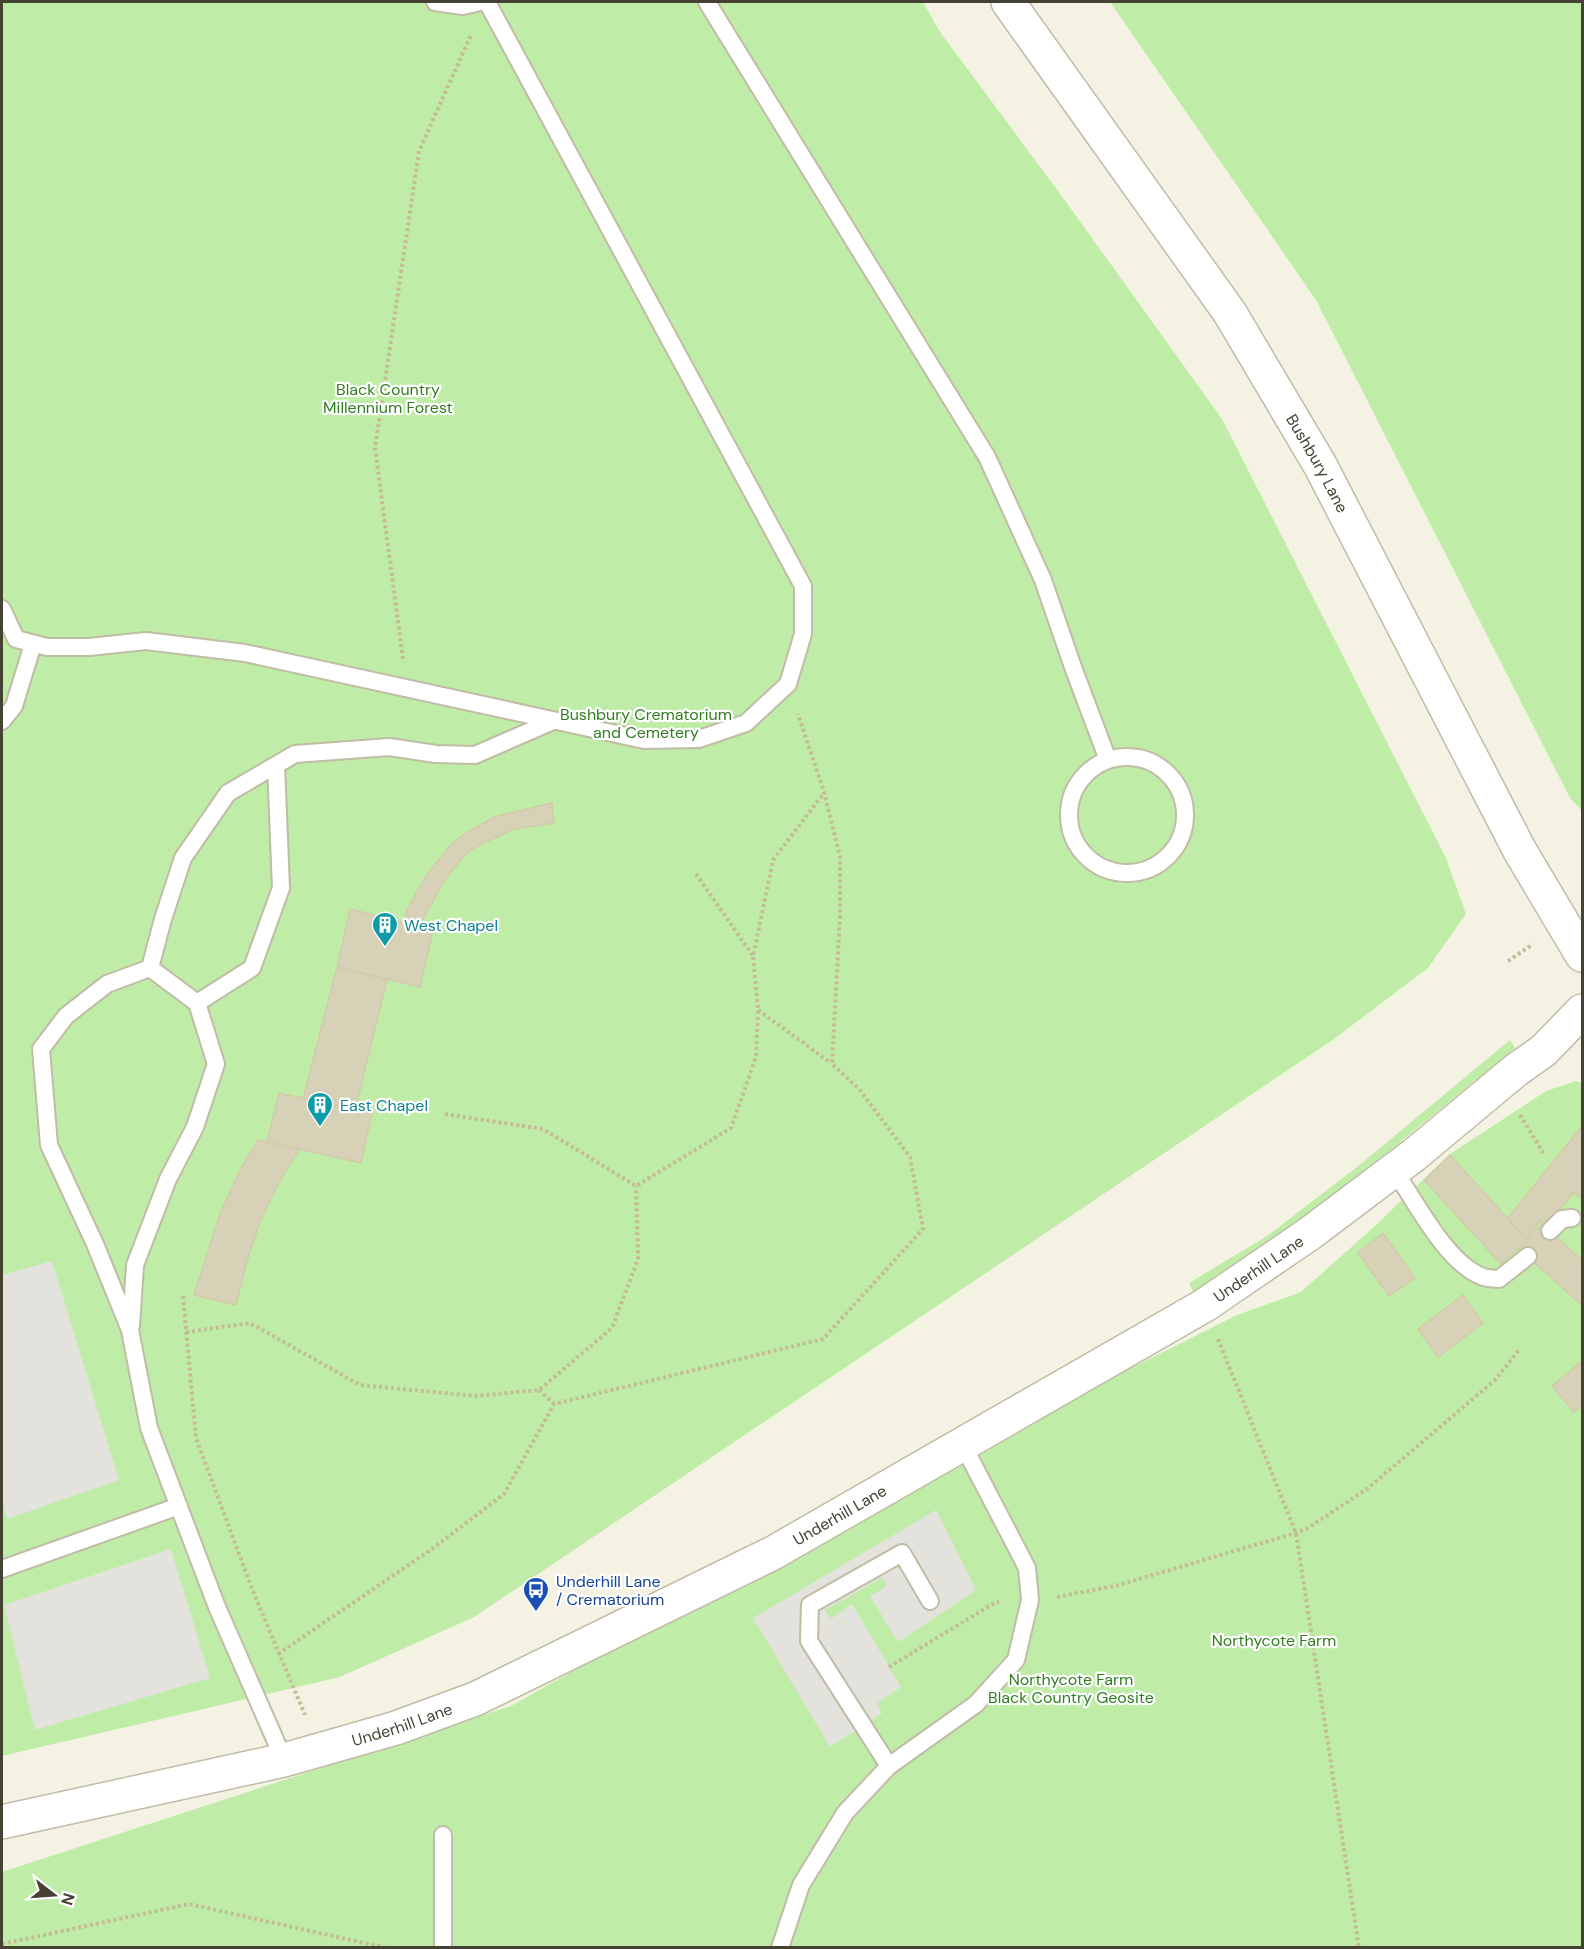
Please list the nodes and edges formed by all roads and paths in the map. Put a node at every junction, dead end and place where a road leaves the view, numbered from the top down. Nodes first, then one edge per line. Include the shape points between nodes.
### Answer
1 (435, 2) edge
2 (480, 2) edge
3 (487, 2) edge
4 (707, 2) edge
5 (1008, 2) edge
6 (471, 34) dead end
7 (2, 609) edge
8 (33, 644) junction
9 (788, 684) junction
10 (407, 688) junction
11 (2, 721) edge
12 (553, 721) junction
13 (1108, 760) junction
14 (276, 765) junction
15 (824, 792) junction
16 (696, 874) dead end
17 (1582, 955) edge
18 (753, 957) junction
19 (150, 968) junction
20 (197, 1003) junction
21 (758, 1010) junction
22 (1582, 1011) edge
23 (832, 1064) junction
24 (1497, 1087) junction
25 (445, 1114) dead end
26 (1544, 1154) dead end
27 (1394, 1170) junction
28 (636, 1186) junction
29 (1572, 1218) dead end
30 (1550, 1231) dead end
31 (1528, 1256) dead end
32 (183, 1296) dead end
33 (1205, 1305) junction
34 (130, 1330) junction
35 (186, 1332) junction
36 (1520, 1350) dead end
37 (539, 1390) junction
38 (554, 1404) junction
39 (962, 1443) junction
40 (178, 1506) junction
41 (1296, 1533) junction
42 (2, 1569) edge
43 (1030, 1600) junction
44 (930, 1601) dead end
45 (278, 1654) junction
46 (889, 1667) dead end
47 (320, 1750) junction
48 (284, 1760) junction
49 (889, 1766) junction
50 (2, 1822) edge
51 (443, 1835) dead end
52 (2, 1944) edge
53 (387, 1947) edge
54 (443, 1947) edge
55 (780, 1947) edge
56 (1359, 1947) edge

1 - 2 lane via 463,6
3 - 9 lane via 803,586 804,634
4 - 13 lane via 987,458 1043,580
5 - 17 street, Bushbury Lane via 1230,313 1320,465 1520,851
6 - 10 path via 419,151 375,448
7 - 8 lane via 16,639
8 - 10 lane via 89,647 146,641 245,652
8 - 11 lane via 14,706
9 - 12 lane via 746,723 699,739 644,740
9 - 15 path
10 - 12 lane
12 - 14 lane via 475,755 389,747 295,754
13 - 13 lane via 1146,760 1162,769 1184,800 1181,838 1171,854 1139,873 1119,873 1101,867 1085,856 1074,840 1069,821 1070,801 1078,783 1091,769
14 - 19 lane via 228,793 183,858
14 - 20 lane via 281,888 252,968
15 - 18 path via 773,860
15 - 23 path via 840,857
16 - 18 path
18 - 21 path
19 - 20 lane
19 - 34 lane via 107,984 66,1016 41,1049 49,1145
20 - 34 lane via 216,1064 195,1127 168,1179 135,1265
21 - 23 path
21 - 28 path via 756,1057 731,1128
22 - 24 street, Underhill Lane via 1543,1051
23 - 38 path via 859,1089 910,1157 922,1229 823,1339
24 - 26 path
24 - 27 street, Underhill Lane
25 - 28 path via 543,1129
27 - 31 lane via 1453,1257 1470,1271 1499,1279
27 - 33 street, Underhill Lane via 1310,1234
28 - 37 path via 638,1259 612,1328
29 - 30 lane via 1562,1219
32 - 35 path
33 - 39 street, Underhill Lane
33 - 41 path
34 - 40 lane via 149,1428
35 - 37 path via 250,1323 360,1385 476,1396
35 - 45 path via 196,1437
36 - 41 path via 1495,1380 1367,1489
37 - 38 path
38 - 45 path via 504,1494 432,1549
39 - 43 lane via 1027,1568
39 - 47 street, Underhill Lane via 773,1553 475,1699
40 - 42 lane
40 - 48 lane
41 - 43 path via 1115,1586
41 - 56 path
43 - 46 path via 996,1602
43 - 49 lane via 1016,1660 976,1704
44 - 49 lane via 902,1553 810,1605 809,1641
45 - 47 path
47 - 48 street, Underhill Lane
48 - 50 street, Underhill Lane
49 - 55 lane via 845,1813 801,1885
51 - 54 lane
52 - 53 path via 189,1904

